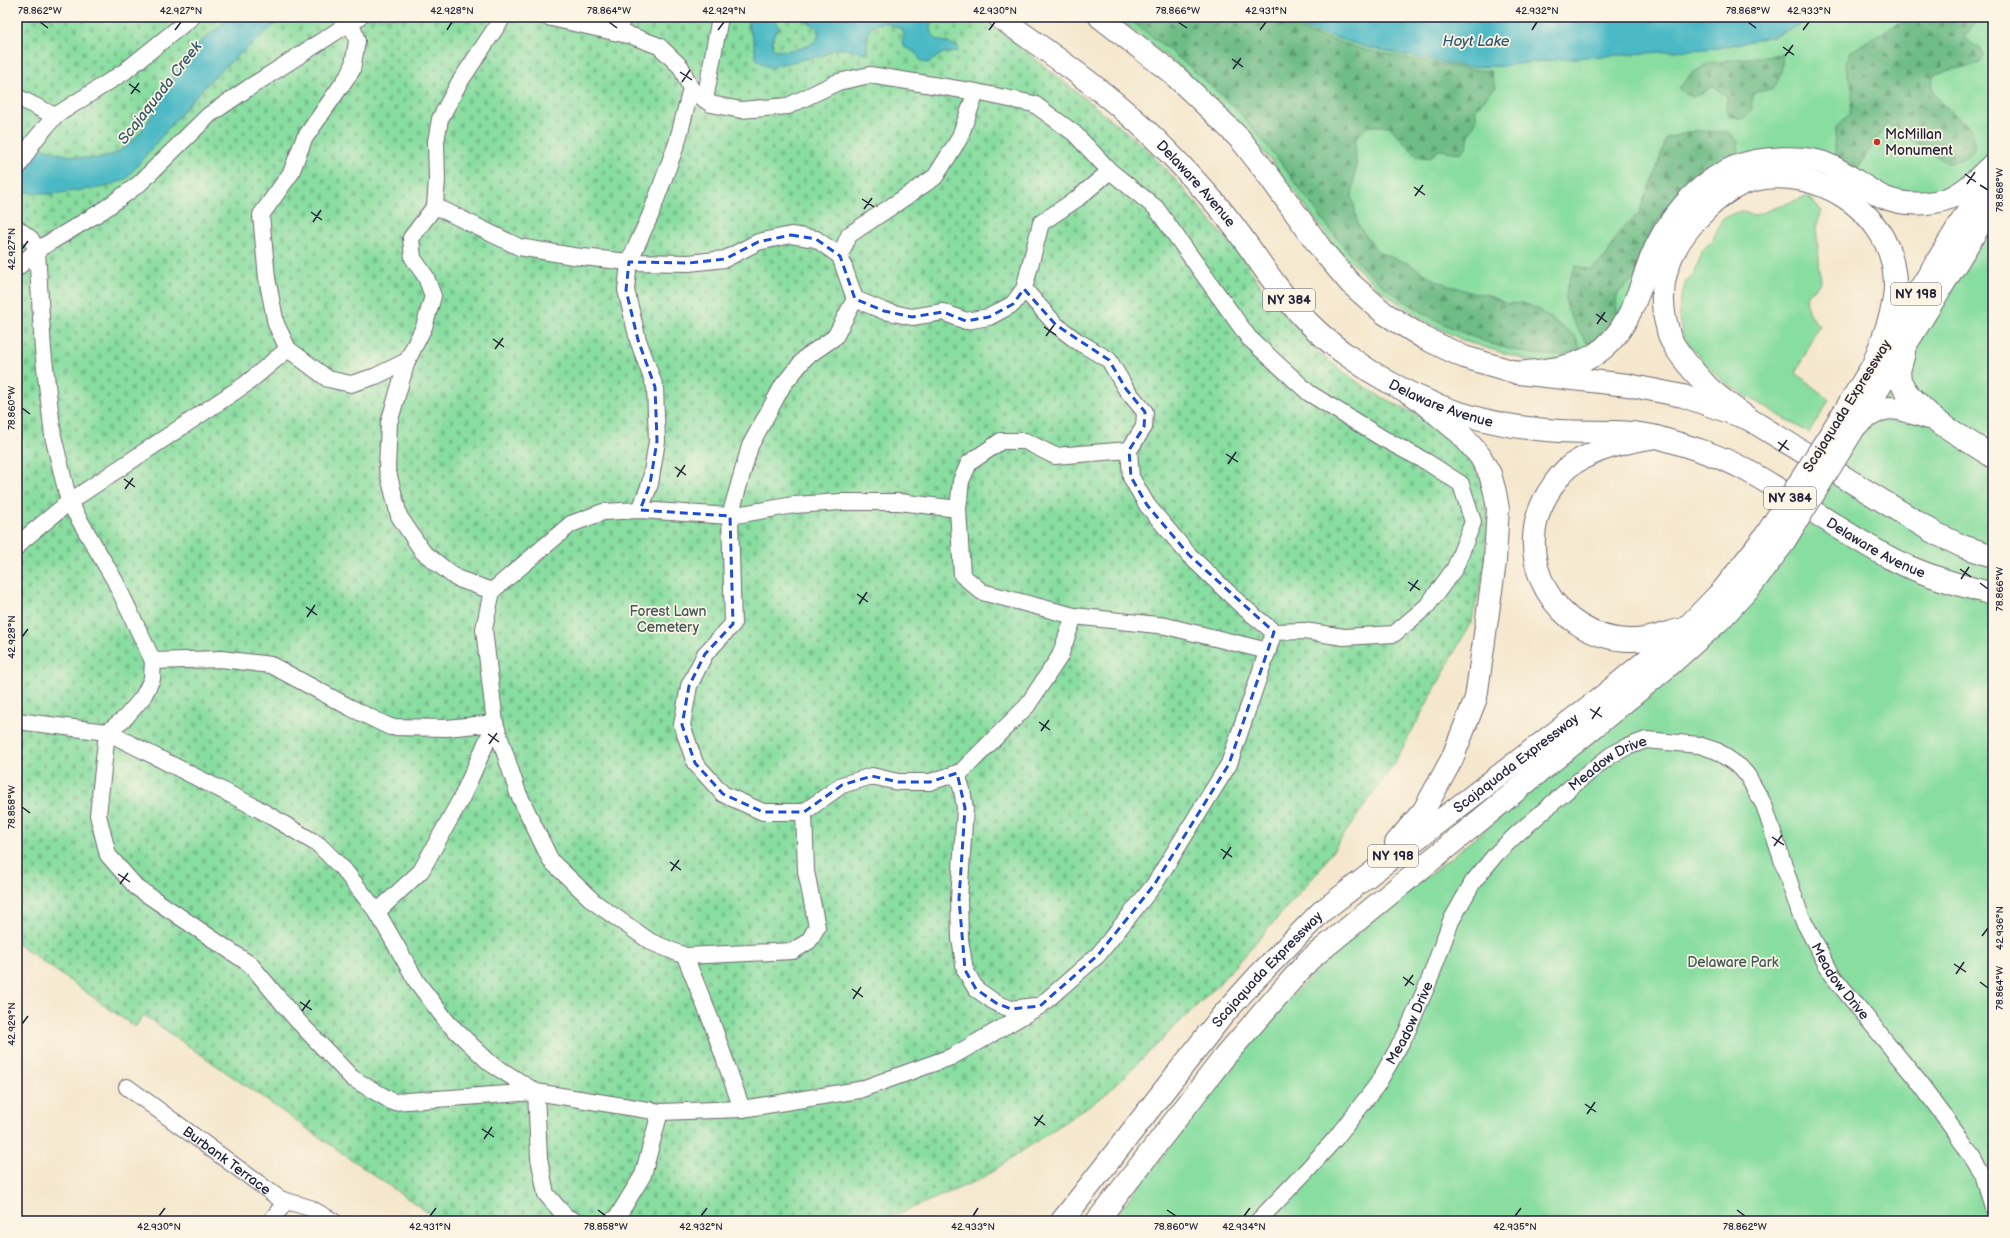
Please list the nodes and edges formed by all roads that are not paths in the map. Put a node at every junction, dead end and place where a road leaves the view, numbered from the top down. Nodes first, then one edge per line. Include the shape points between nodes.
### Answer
1 (192, 17) edge
2 (503, 17) edge
3 (547, 17) edge
4 (626, 17) edge
5 (720, 17) edge
6 (1000, 17) edge
7 (1100, 17) edge
8 (355, 19) edge
9 (614, 32) junction
10 (691, 89) junction
11 (976, 92) junction
12 (17, 97) edge
13 (705, 100) junction
14 (55, 116) junction
15 (1993, 164) edge
16 (17, 169) edge
17 (1110, 171) junction
18 (1993, 171) edge
19 (1993, 204) edge
20 (435, 206) junction
21 (17, 228) edge
22 (36, 250) junction
23 (840, 256) junction
24 (629, 262) junction
25 (17, 268) edge
26 (1024, 289) junction
27 (856, 299) junction
28 (1906, 344) junction
29 (288, 349) junction
30 (407, 361) junction
31 (1874, 362) junction
32 (1518, 373) junction
33 (1415, 396) junction
34 (1749, 419) junction
35 (1935, 420) junction
36 (1848, 422) junction
37 (1656, 437) junction
38 (1129, 450) junction
39 (1993, 457) edge
40 (69, 502) junction
41 (958, 509) junction
42 (640, 510) junction
43 (730, 516) junction
44 (1774, 540) junction
45 (17, 547) edge
46 (1993, 556) edge
47 (492, 591) junction
48 (1993, 594) edge
49 (1074, 616) junction
50 (1686, 628) junction
51 (1274, 632) junction
52 (1268, 652) junction
53 (153, 661) junction
54 (17, 721) edge
55 (494, 723) junction
56 (107, 732) junction
57 (957, 773) junction
58 (804, 812) junction
59 (1355, 886) junction
60 (377, 912) junction
61 (685, 956) junction
62 (1040, 1006) junction
63 (127, 1087) dead end
64 (536, 1092) junction
65 (742, 1109) junction
66 (660, 1112) junction
67 (286, 1201) junction
68 (1993, 1207) edge
69 (271, 1221) edge
70 (333, 1221) edge
71 (575, 1221) edge
72 (611, 1221) edge
73 (1062, 1221) edge
74 (1097, 1221) edge
75 (1258, 1221) edge

1 - 14 street via 124,72
2 - 20 street via 459,83 440,119 436,141
3 - 9 street
4 - 9 street
5 - 13 street
6 - 33 main road, Delaware Avenue / NY 384 via 1097,88 1157,140 1219,207 1278,288 1309,323 1376,376
7 - 32 main road via 1172,73 1236,135 1270,176 1322,250 1350,283 1384,313 1424,338 1464,357
8 - 22 street via 209,115 139,184 102,211
8 - 29 street via 357,41 352,70 304,139 291,173 261,215 267,278 276,324
9 - 10 street via 659,46 681,66
10 - 13 street
10 - 24 street via 677,143 650,216
11 - 13 street via 870,75 838,82 788,106 741,110 711,104
11 - 17 street via 1034,104 1074,133
11 - 23 street via 959,139 935,177 849,235
12 - 14 street
14 - 16 street via 34,140
15 - 32 main road via 1963,191 1942,201 1921,203 1901,203 1883,197 1830,165 1816,162 1774,159 1753,161 1735,167 1713,179 1675,214 1652,257 1635,304 1624,324 1609,342 1594,355 1569,366
17 - 26 street via 1078,198 1041,223
17 - 51 street via 1156,208 1249,338 1309,393 1461,484 1473,522 1455,568 1427,606 1394,634 1344,637 1304,631
18 - 31 main road, Scajaquada Expressway / NY 198
19 - 28 main road, Scajaquada Expressway / NY 198
20 - 24 street via 519,246 573,256
20 - 30 street via 411,238 413,258 426,278 433,296 424,327
21 - 22 street via 31,239
22 - 25 street
22 - 40 street via 43,350 53,436
23 - 24 street via 816,240 792,235 758,242 725,259 689,264
23 - 27 street
24 - 42 street via 626,290 638,340 655,387 657,441 650,484
26 - 27 street via 1013,304 989,317 966,321 944,312 912,316 884,311
26 - 38 street via 1056,325 1109,360 1126,389 1145,412 1144,426
27 - 43 street via 835,337 806,357 783,385 750,446
28 - 35 main road via 1899,371 1900,380 1908,394
28 - 36 main road, Scajaquada Expressway / NY 198
29 - 30 street via 328,379 351,384 376,376
29 - 40 street via 246,384
30 - 47 street via 389,424 386,468 399,516 423,552 456,578
31 - 34 main road via 1894,298 1894,272 1888,246 1872,220 1830,187 1806,180 1778,177 1754,180 1740,186 1704,210 1684,233 1671,256 1663,284 1663,305 1670,339 1685,361 1709,389
31 - 36 main road, Scajaquada Expressway / NY 198
32 - 34 main road via 1628,385 1683,396
33 - 37 main road, Delaware Avenue / NY 384 via 1457,413 1525,429
33 - 59 main road via 1461,434 1480,456 1490,474 1498,509 1495,562 1476,698 1462,736 1424,810
34 - 46 main road via 1935,534
35 - 36 main road via 1891,408 1880,409
35 - 39 main road
36 - 44 main road, Scajaquada Expressway / NY 198, bridge
37 - 48 main road, Delaware Avenue / NY 384 via 1718,457 1745,469 1894,560 1945,580
37 - 50 main road via 1609,447 1588,455 1570,466 1554,482 1537,516 1535,558 1539,576 1556,606 1583,629 1629,641
38 - 41 street via 1056,456 1025,441 1001,441 969,463 961,481
38 - 51 street via 1131,477 1147,505 1189,555 1242,606
40 - 45 street
40 - 53 street via 115,582
41 - 43 street via 899,502 841,502 794,505
41 - 49 street via 962,575 982,592
42 - 43 street
42 - 47 street via 603,512 571,524
43 - 58 street via 733,624 705,654 689,686 682,725 695,763 723,794 763,812
44 - 50 main road, Scajaquada Expressway / NY 198
44 - 74 main road, Scajaquada Expressway / NY 198 via 1750,586 1720,620 1665,669 1309,960 1225,1056
47 - 55 street via 484,629
49 - 52 street via 1166,626
49 - 57 street via 1060,656 1027,706 961,772
50 - 59 main road, Scajaquada Expressway / NY 198 via 1603,696
51 - 52 street
52 - 62 street via 1229,764 1154,885 1098,955
53 - 55 street via 221,659 271,665 390,727 447,728
53 - 56 street via 152,679 143,697 125,718
54 - 56 street
55 - 60 street via 462,797 421,871
55 - 61 street via 518,793 551,861 600,906 651,942
56 - 60 street via 257,808 319,845 344,870
56 - 64 street via 98,814 108,855 136,887 250,965 295,1018 352,1078 393,1102
57 - 58 street via 930,782 898,782 872,776 842,785
57 - 62 street via 964,808 959,899 960,940 965,970 976,989 996,1003 1011,1009
58 - 61 street via 806,871 817,927 809,941 793,950
59 - 73 main road, Scajaquada Expressway / NY 198 via 1321,912 1222,1016
60 - 64 street via 417,982 448,1023 490,1063
61 - 65 street
62 - 65 street via 951,1058 859,1090
63 - 67 street, Burbank Terrace
64 - 66 street
64 - 71 street via 539,1158 546,1194 566,1217
65 - 66 street
66 - 72 street via 643,1175 616,1219
67 - 69 street
67 - 70 street, Burbank Terrace via 310,1208
68 - 75 street, Meadow Drive via 1983,1175 1956,1132 1918,1080 1832,975 1800,914 1764,805 1747,774 1717,751 1705,747 1646,740 1611,755 1571,787 1496,854 1473,882 1451,921 1406,1034 1377,1085 1331,1144

